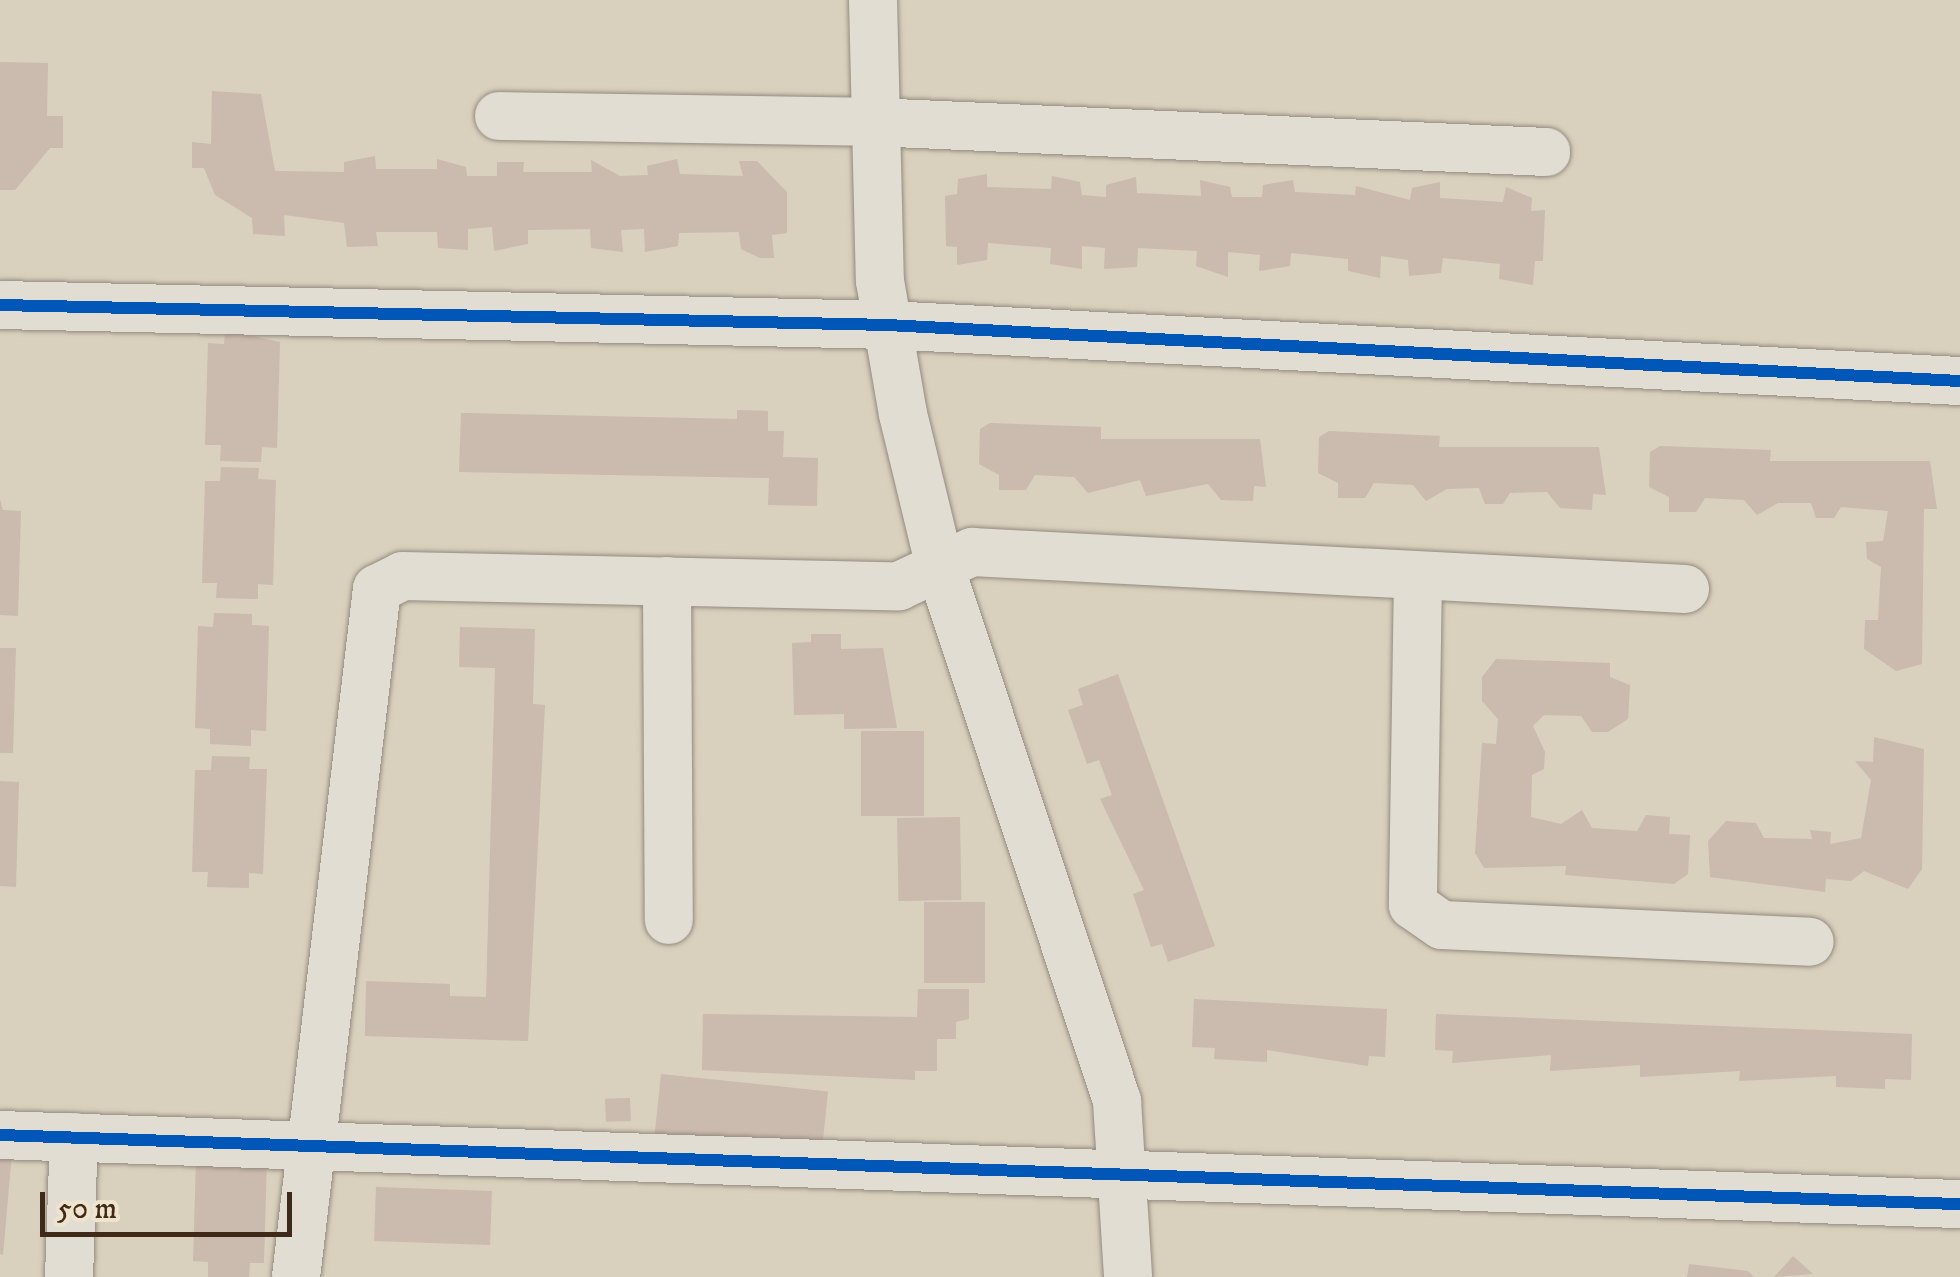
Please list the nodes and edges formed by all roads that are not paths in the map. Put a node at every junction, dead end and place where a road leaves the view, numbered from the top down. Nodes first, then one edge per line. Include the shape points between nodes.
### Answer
1 (873, 0) edge
2 (499, 116) dead end
3 (872, 122) junction
4 (1546, 152) dead end
5 (0, 305) edge
6 (888, 325) junction
7 (1960, 380) edge
8 (940, 567) junction
9 (1418, 576) junction
10 (666, 582) junction
11 (1685, 590) dead end
12 (669, 920) dead end
13 (1810, 942) dead end
14 (0, 1135) edge
15 (74, 1138) junction
16 (305, 1146) junction
17 (1128, 1177) junction
18 (1960, 1204) edge
19 (69, 1277) edge
20 (296, 1277) edge
21 (1128, 1277) edge

1 - 3 street
2 - 3 street
3 - 4 street
3 - 6 street
5 - 6 street
6 - 7 street
6 - 8 street
8 - 9 street via 972,552
8 - 10 street via 899,586
8 - 17 street via 1107,1068
9 - 11 street
9 - 13 street via 1413,905 1442,925
10 - 12 street
10 - 16 street via 429,572 377,589
14 - 15 street
15 - 16 street
15 - 19 street
16 - 17 street
16 - 20 street
17 - 18 street
17 - 21 street

